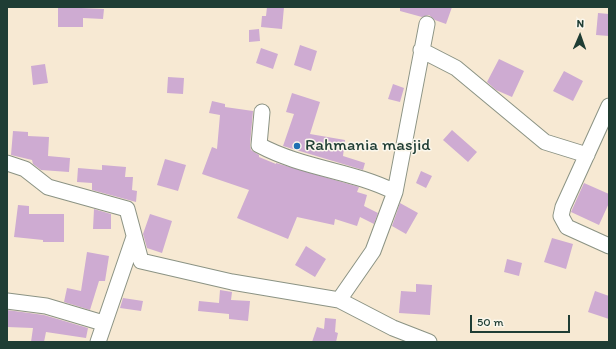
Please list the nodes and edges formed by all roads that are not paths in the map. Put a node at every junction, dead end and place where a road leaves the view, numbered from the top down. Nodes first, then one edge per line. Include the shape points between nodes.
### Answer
1 (427, 24) dead end
2 (421, 50) junction
3 (609, 106) edge
4 (262, 112) dead end
5 (587, 155) junction
6 (7, 163) edge
7 (395, 192) junction
8 (134, 237) junction
9 (609, 246) edge
10 (339, 300) junction
11 (7, 301) edge
12 (103, 323) junction
13 (98, 342) edge
14 (429, 342) edge

1 - 2 street
2 - 5 street via 456,68 545,142
2 - 7 street
3 - 5 street
4 - 7 street via 259,145 312,166 361,178
5 - 9 street via 561,216 567,227
6 - 8 street via 25,169 48,187 127,209
7 - 10 street via 373,251
8 - 10 street via 141,261 232,282
8 - 12 street
10 - 14 street via 393,328
11 - 12 street via 46,306
12 - 13 street

